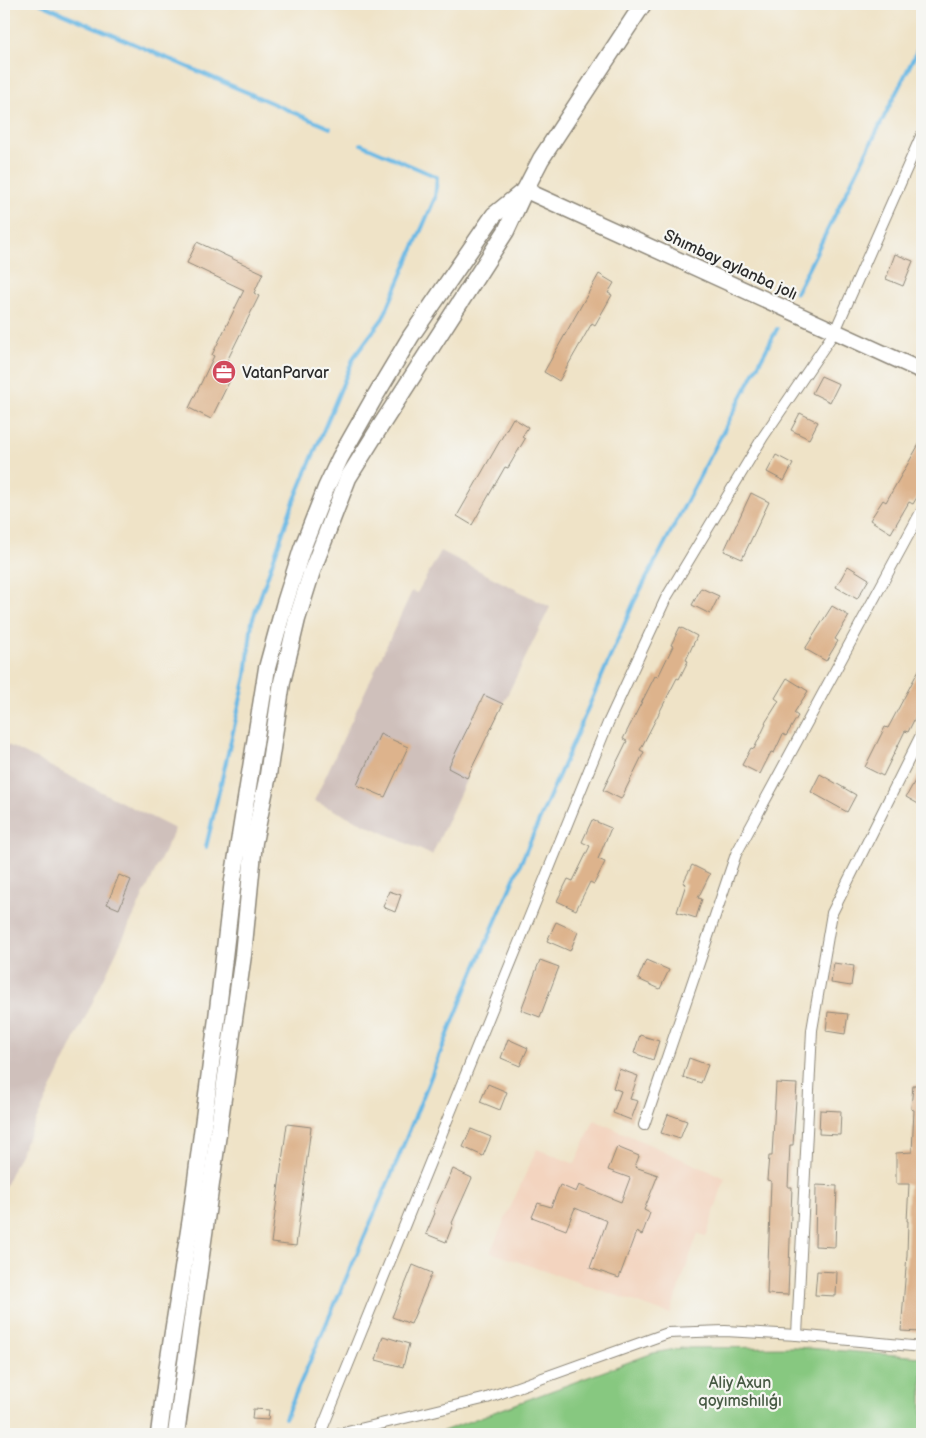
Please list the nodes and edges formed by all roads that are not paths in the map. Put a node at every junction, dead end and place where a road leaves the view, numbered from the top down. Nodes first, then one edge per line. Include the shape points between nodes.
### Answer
1 (643, 4) edge
2 (922, 134) edge
3 (525, 190) junction
4 (835, 331) junction
5 (922, 371) edge
6 (922, 510) edge
7 (922, 733) edge
8 (644, 1125) dead end
9 (797, 1335) junction
10 (922, 1348) edge
11 (159, 1434) edge
12 (176, 1434) edge
13 (320, 1434) edge
14 (339, 1434) edge

1 - 3 main road via 541,158
2 - 4 street
3 - 4 main road, Shımbay aylanba jolı
3 - 11 main road via 494,215 410,336 374,398 326,488 284,606 267,668 233,880 191,1218
3 - 12 main road via 506,230 348,478 312,571 298,619 282,682 254,842 243,955
4 - 5 main road, Shımbay aylanba jolı
4 - 13 street via 763,437 666,598 608,723
6 - 8 street via 736,854
7 - 9 street via 832,913 812,1030
9 - 10 street
9 - 14 street via 725,1330 668,1333 488,1398

